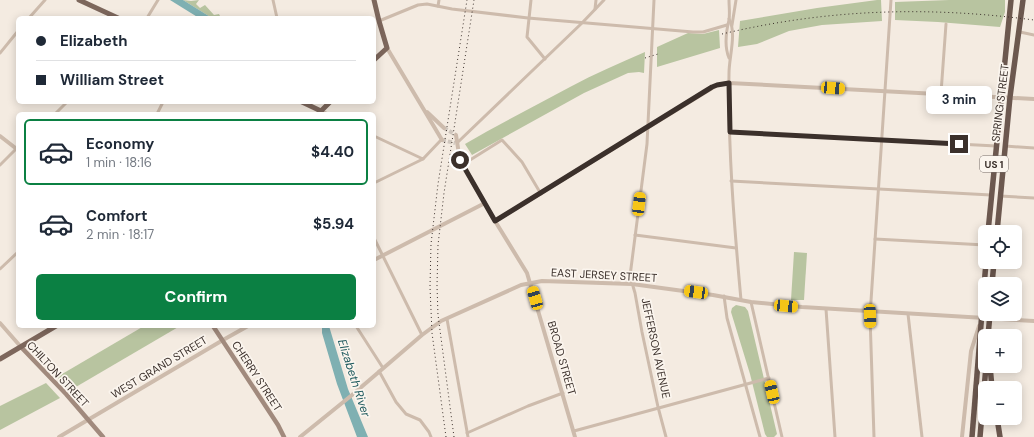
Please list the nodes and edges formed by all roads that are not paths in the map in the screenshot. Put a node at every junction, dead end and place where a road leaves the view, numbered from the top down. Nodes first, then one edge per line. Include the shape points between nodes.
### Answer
1 (45, 0) edge
2 (79, 0) edge
3 (158, 0) edge
4 (273, 0) edge
5 (374, 0) edge
6 (439, 0) edge
7 (531, 0) edge
8 (596, 0) edge
9 (604, 0) edge
10 (654, 0) edge
11 (729, 0) edge
12 (736, 0) edge
13 (891, 0) edge
14 (1011, 0) edge
15 (1023, 0) edge
16 (438, 6) junction
17 (595, 9) junction
18 (31, 16) edge
19 (114, 16) edge
20 (148, 16) edge
21 (277, 16) edge
22 (528, 18) junction
23 (729, 19) junction
24 (378, 22) junction
25 (582, 23) junction
26 (946, 24) dead end
27 (726, 25) junction
28 (732, 25) junction
29 (653, 29) junction
30 (1020, 32) junction
31 (16, 33) edge
32 (1034, 36) edge
33 (387, 48) junction
34 (0, 53) edge
35 (376, 58) edge
36 (729, 58) junction
37 (545, 59) junction
38 (729, 83) junction
39 (885, 91) junction
40 (942, 94) junction
41 (1001, 97) junction
42 (1010, 97) junction
43 (1034, 99) edge
44 (66, 104) edge
45 (305, 104) edge
46 (328, 104) edge
47 (426, 111) junction
48 (57, 112) edge
49 (319, 112) edge
50 (648, 127) junction
51 (444, 128) tunnel mouth
52 (730, 132) junction
53 (0, 136) edge
54 (456, 136) dead end
55 (376, 137) edge
56 (442, 140) joint
57 (882, 140) junction
58 (457, 143) junction
59 (996, 146) junction
60 (1005, 146) junction
61 (16, 148) edge
62 (458, 148) tunnel mouth
63 (1034, 148) edge
64 (16, 150) edge
65 (424, 160) junction
66 (460, 160) tunnel mouth
67 (0, 165) edge
68 (462, 165) junction
69 (731, 181) junction
70 (376, 182) edge
71 (878, 189) junction
72 (541, 194) junction
73 (991, 195) junction
74 (1000, 196) junction
75 (1034, 198) edge
76 (485, 202) junction
77 (495, 221) junction
78 (989, 225) edge
79 (998, 225) edge
80 (635, 235) junction
81 (875, 239) junction
82 (376, 242) edge
83 (978, 245) edge
84 (736, 248) junction
85 (16, 254) edge
86 (383, 255) junction
87 (376, 259) edge
88 (0, 269) edge
89 (530, 283) junction
90 (632, 284) junction
91 (724, 296) junction
92 (741, 300) junction
93 (751, 302) junction
94 (826, 309) junction
95 (870, 312) junction
96 (908, 314) junction
97 (978, 318) edge
98 (447, 319) junction
99 (1022, 320) edge
100 (981, 321) edge
101 (982, 321) edge
102 (1034, 321) edge
103 (0, 323) edge
104 (53, 328) edge
105 (214, 328) edge
106 (244, 328) edge
107 (357, 328) edge
108 (422, 335) junction
109 (223, 340) junction
110 (21, 347) junction
111 (0, 359) edge
112 (384, 368) junction
113 (379, 372) junction
114 (985, 373) edge
115 (768, 378) junction
116 (746, 384) junction
117 (563, 393) junction
118 (658, 408) junction
119 (89, 419) junction
120 (998, 425) edge
121 (574, 431) junction
122 (468, 435) edge
123 (58, 437) edge
124 (103, 437) edge
125 (284, 437) edge
126 (300, 437) edge
127 (431, 437) edge
128 (575, 437) edge
129 (666, 437) edge
130 (760, 437) edge
131 (782, 437) edge
132 (835, 437) edge
133 (874, 437) edge
134 (922, 437) edge
135 (962, 437) edge
136 (972, 437) edge
137 (980, 437) edge
138 (1000, 437) edge

1 - 18 street
2 - 19 main road
3 - 20 street
4 - 21 street
5 - 24 main road
6 - 16 street
7 - 22 street
8 - 17 street
9 - 17 street
10 - 29 street, JEFFERSON AVENUE
11 - 23 street
12 - 28 street
13 - 39 street
14 - 41 highway, SPRING STREET / US 1
15 - 30 highway, SPRING STREET / US 1
16 - 22 street
16 - 24 street via 422,3
17 - 25 street
22 - 25 street
22 - 37 street via 527,37
23 - 27 street
23 - 28 street
24 - 33 main road
25 - 29 street
25 - 37 street
26 - 40 street
27 - 29 street via 703,32
27 - 36 street via 726,51
28 - 36 street via 732,51
29 - 50 street, JEFFERSON AVENUE
30 - 32 street
30 - 42 highway, SPRING STREET / US 1
31 - 34 street
33 - 35 main road
33 - 47 street
36 - 38 street
37 - 58 street
38 - 39 street
38 - 50 street via 712,87
38 - 52 street
39 - 40 street
39 - 57 street
40 - 41 street
41 - 42 street
41 - 59 highway, SPRING STREET / US 1
42 - 43 street
42 - 60 highway, SPRING STREET / US 1
44 - 48 street
45 - 49 main road
46 - 49 main road
47 - 51 street
47 - 56 street via 428,119
50 - 72 street
50 - 80 street, JEFFERSON AVENUE
52 - 57 street
52 - 69 street
53 - 61 street
54 - 58 street
55 - 65 street
56 - 65 street
57 - 59 street
57 - 71 street
58 - 62 street
59 - 73 highway, SPRING STREET / US 1
60 - 63 street
60 - 74 highway, SPRING STREET / US 1
64 - 67 street
65 - 70 street
66 - 68 street, BROAD STREET
68 - 72 street via 502,140 522,162
68 - 76 street, BROAD STREET
69 - 71 street
69 - 84 street
71 - 73 street
71 - 81 street
72 - 77 street
73 - 78 highway, SPRING STREET / US 1
74 - 75 street
74 - 79 highway, SPRING STREET / US 1
76 - 77 street, BROAD STREET
76 - 86 street
77 - 89 street, BROAD STREET via 527,272
80 - 84 street
80 - 90 street, JEFFERSON AVENUE via 630,271
81 - 83 street
81 - 95 street
82 - 86 street
84 - 92 street
85 - 88 street
86 - 87 street
86 - 108 street
89 - 90 street, EAST JERSEY STREET via 542,281
89 - 98 street, EAST JERSEY STREET
89 - 117 street, BROAD STREET
90 - 91 street, EAST JERSEY STREET
90 - 118 street, JEFFERSON AVENUE
91 - 92 street, EAST JERSEY STREET
91 - 116 street via 727,318
92 - 93 street, EAST JERSEY STREET
93 - 94 street, EAST JERSEY STREET
93 - 115 street
94 - 95 street, EAST JERSEY STREET
94 - 132 street
95 - 96 street, EAST JERSEY STREET
95 - 133 street
96 - 97 street, EAST JERSEY STREET
96 - 134 street
98 - 108 street, EAST JERSEY STREET
98 - 122 street
99 - 102 street, EAST JERSEY STREET
100 - 135 street via 971,351
101 - 136 highway
103 - 110 street, CHILTON STREET
104 - 110 main road
105 - 109 main road, CHERRY STREET
106 - 109 street, WEST GRAND STREET
107 - 112 street
108 - 112 street, EAST JERSEY STREET
109 - 119 street, WEST GRAND STREET
109 - 125 main road, CHERRY STREET
110 - 111 main road
110 - 119 main road, CHILTON STREET
112 - 113 street, EAST JERSEY STREET
113 - 126 street, EAST JERSEY STREET
113 - 127 street via 396,402 406,414 420,420
114 - 137 highway
115 - 116 street
115 - 131 street
116 - 118 street
116 - 130 street
117 - 121 street, BROAD STREET
117 - 122 street via 528,406
118 - 121 street
118 - 129 street, JEFFERSON AVENUE
119 - 123 street, WEST GRAND STREET
119 - 124 main road, CHILTON STREET
120 - 138 highway
121 - 128 street, BROAD STREET

